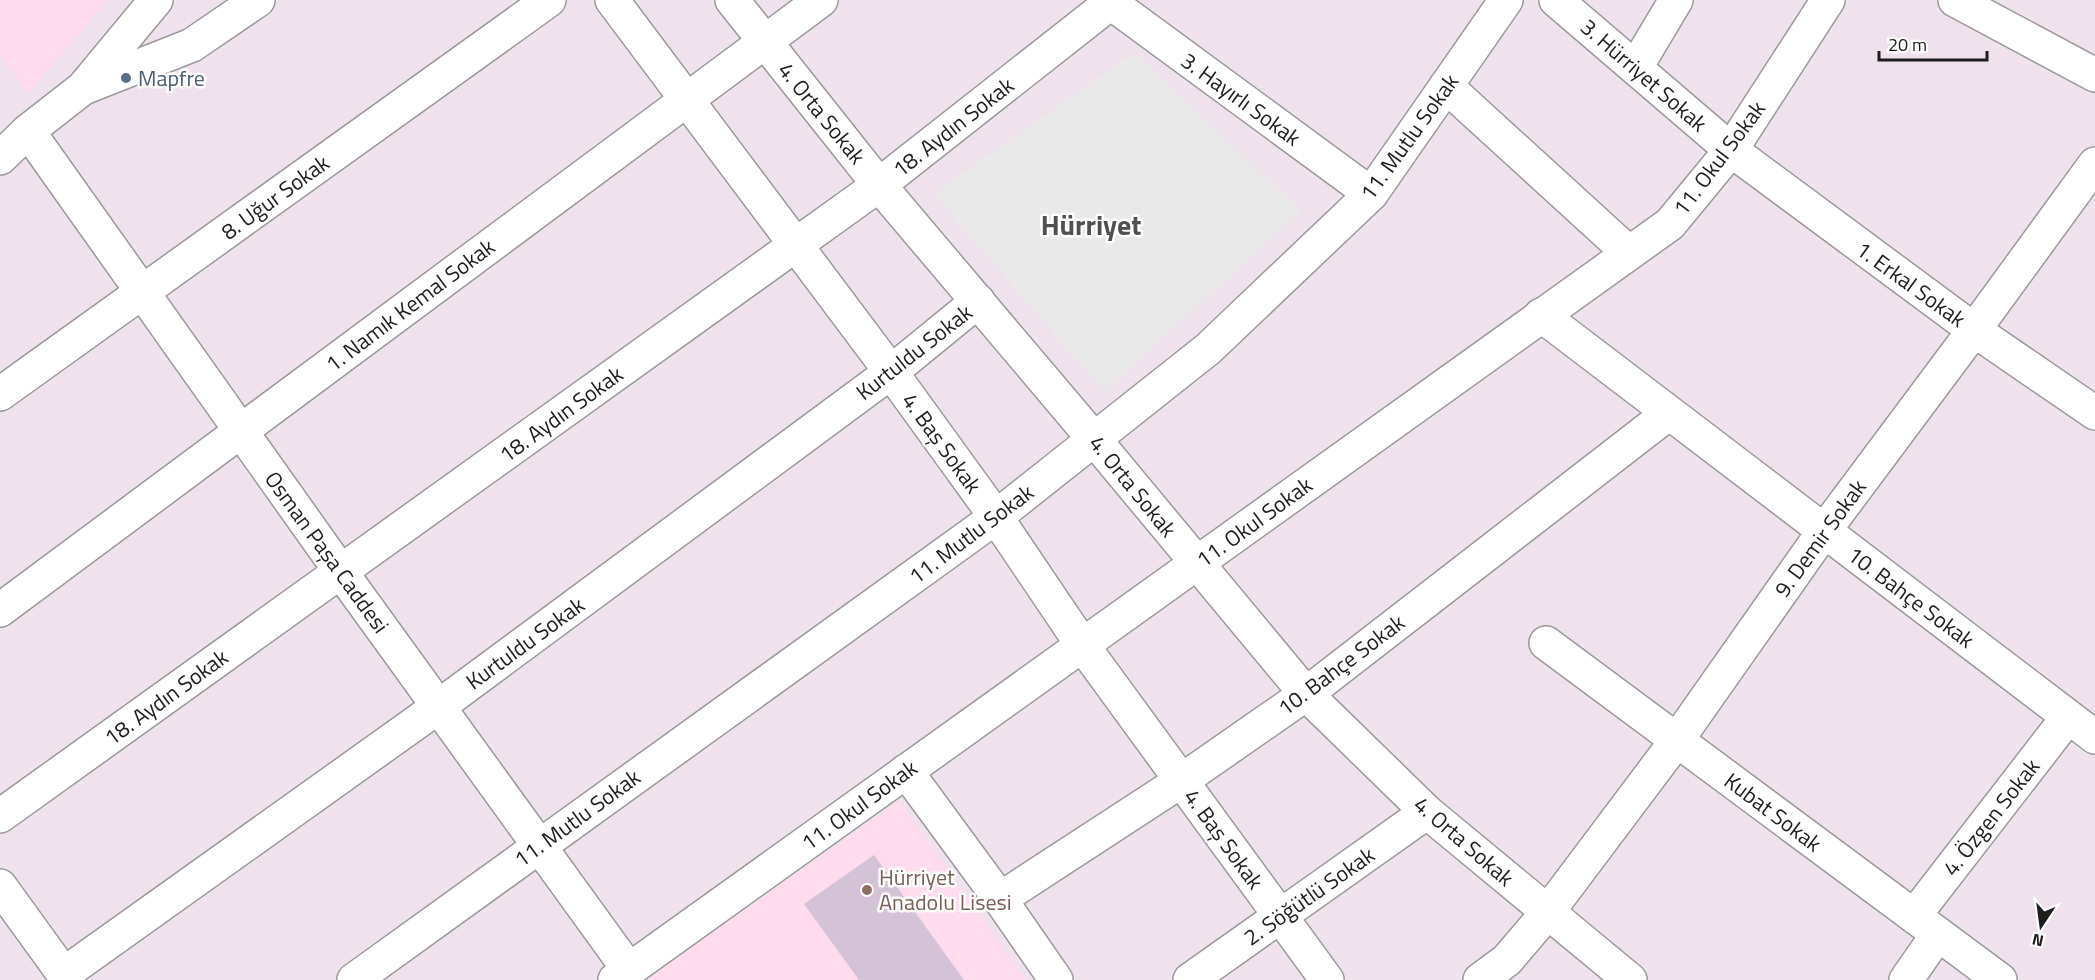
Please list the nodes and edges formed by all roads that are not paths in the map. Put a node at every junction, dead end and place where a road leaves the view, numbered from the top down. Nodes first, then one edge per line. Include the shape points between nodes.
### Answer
1 (156, 0) edge
2 (258, 0) edge
3 (549, 0) edge
4 (612, 0) edge
5 (732, 0) edge
6 (821, 0) edge
7 (1506, 0) edge
8 (1556, 0) edge
9 (1676, 0) edge
10 (1828, 0) edge
11 (1112, 1) edge
12 (1969, 3) edge
13 (764, 41) junction
14 (1636, 67) junction
15 (2095, 75) edge
16 (1446, 86) junction
17 (83, 88) junction
18 (685, 100) junction
19 (28, 131) junction
20 (1731, 150) junction
21 (0, 158) edge
22 (2095, 164) edge
23 (879, 184) junction
24 (1371, 194) junction
25 (796, 244) junction
26 (1629, 253) junction
27 (141, 292) junction
28 (978, 301) junction
29 (1541, 315) junction
30 (1974, 330) junction
31 (891, 372) junction
32 (0, 394) edge
33 (1670, 413) junction
34 (2095, 414) edge
35 (240, 431) junction
36 (1094, 439) junction
37 (996, 517) junction
38 (1824, 531) junction
39 (1196, 563) junction
40 (341, 572) junction
41 (0, 610) edge
42 (1546, 643) dead end
43 (1083, 646) junction
44 (1306, 694) junction
45 (438, 707) junction
46 (2068, 717) junction
47 (2095, 737) edge
48 (1677, 740) junction
49 (906, 771) junction
50 (1181, 781) junction
51 (1427, 812) junction
52 (0, 816) edge
53 (538, 846) junction
54 (0, 886) edge
55 (1000, 899) junction
56 (1548, 913) junction
57 (1280, 917) junction
58 (1926, 925) junction
59 (1515, 970) edge
60 (622, 975) edge
61 (66, 977) edge
62 (354, 980) edge
63 (1056, 980) edge
64 (1190, 980) edge
65 (1327, 980) edge
66 (1480, 980) edge
67 (1630, 980) edge
68 (1906, 980) edge
69 (2000, 980) edge

1 - 17 street
2 - 17 street via 192,45
3 - 27 street, 8. Uğur Sokak
4 - 18 street, 4. Baş Sokak
5 - 13 street, 4. Orta Sokak
6 - 13 street, 1. Namık Kemal Sokak
7 - 16 street, 11. Mutlu Sokak
8 - 14 street, 3. Hürriyet Sokak
9 - 14 street
10 - 20 street, 11. Okul Sokak
11 - 23 street, 18. Aydın Sokak
11 - 24 street, 3. Hayırlı Sokak
12 - 15 street
13 - 18 street, 1. Namık Kemal Sokak
13 - 23 street, 4. Orta Sokak
14 - 20 street, 3. Hürriyet Sokak
16 - 24 street, 11. Mutlu Sokak
16 - 26 street
17 - 19 street
18 - 25 street, 4. Baş Sokak
18 - 35 street, 1. Namık Kemal Sokak
19 - 21 street
19 - 27 street, Osman Paşa Caddesi
20 - 26 street, 11. Okul Sokak via 1670,224
20 - 30 street, 1. Erkal Sokak
22 - 30 street, 9. Demir Sokak
23 - 25 street, 18. Aydın Sokak
23 - 28 street, 4. Orta Sokak
24 - 36 street, 11. Mutlu Sokak via 1208,349
25 - 31 street, 4. Baş Sokak
25 - 40 street, 18. Aydın Sokak
26 - 29 street, 11. Okul Sokak
27 - 32 street, 8. Uğur Sokak
27 - 35 street, Osman Paşa Caddesi
28 - 31 street, Kurtuldu Sokak
28 - 36 street, 4. Orta Sokak
29 - 33 street, 10. Bahçe Sokak
29 - 39 street, 11. Okul Sokak
30 - 34 street, 1. Erkal Sokak
30 - 38 street, 9. Demir Sokak
31 - 37 street, 4. Baş Sokak
31 - 45 street, Kurtuldu Sokak
33 - 38 street, 10. Bahçe Sokak
33 - 44 street, 10. Bahçe Sokak
35 - 40 street, Osman Paşa Caddesi
35 - 41 street, 1. Namık Kemal Sokak
36 - 37 street, 11. Mutlu Sokak
36 - 39 street, 4. Orta Sokak
37 - 43 street, 4. Baş Sokak
37 - 53 street, 11. Mutlu Sokak
38 - 46 street, 10. Bahçe Sokak
38 - 48 street, 9. Demir Sokak
39 - 43 street, 11. Okul Sokak
39 - 44 street, 4. Orta Sokak
40 - 45 street, Osman Paşa Caddesi
40 - 52 street, 18. Aydın Sokak
42 - 48 street, Kubat Sokak
43 - 49 street, 11. Okul Sokak
43 - 50 street, 4. Baş Sokak
44 - 50 street, 10. Bahçe Sokak
44 - 51 street, 4. Orta Sokak
45 - 53 street, Osman Paşa Caddesi
45 - 61 street, Kurtuldu Sokak
46 - 47 street, 10. Bahçe Sokak
46 - 58 street, 4. Özgen Sokak
48 - 56 street, 9. Demir Sokak
48 - 58 street, Kubat Sokak
49 - 55 street
49 - 60 street, 11. Okul Sokak
50 - 55 street, 10. Bahçe Sokak
50 - 57 street, 4. Baş Sokak
51 - 56 street, 4. Orta Sokak
51 - 57 street, 2. Söğütlü Sokak
53 - 60 street, Osman Paşa Caddesi
53 - 62 street, 11. Mutlu Sokak
54 - 61 street
55 - 63 street
56 - 59 street, 9. Demir Sokak
56 - 67 street, 4. Orta Sokak
57 - 64 street, 2. Söğütlü Sokak
57 - 65 street, 4. Baş Sokak
58 - 68 street, 4. Özgen Sokak
58 - 69 street, Kubat Sokak
59 - 66 street, 9. Demir Sokak

